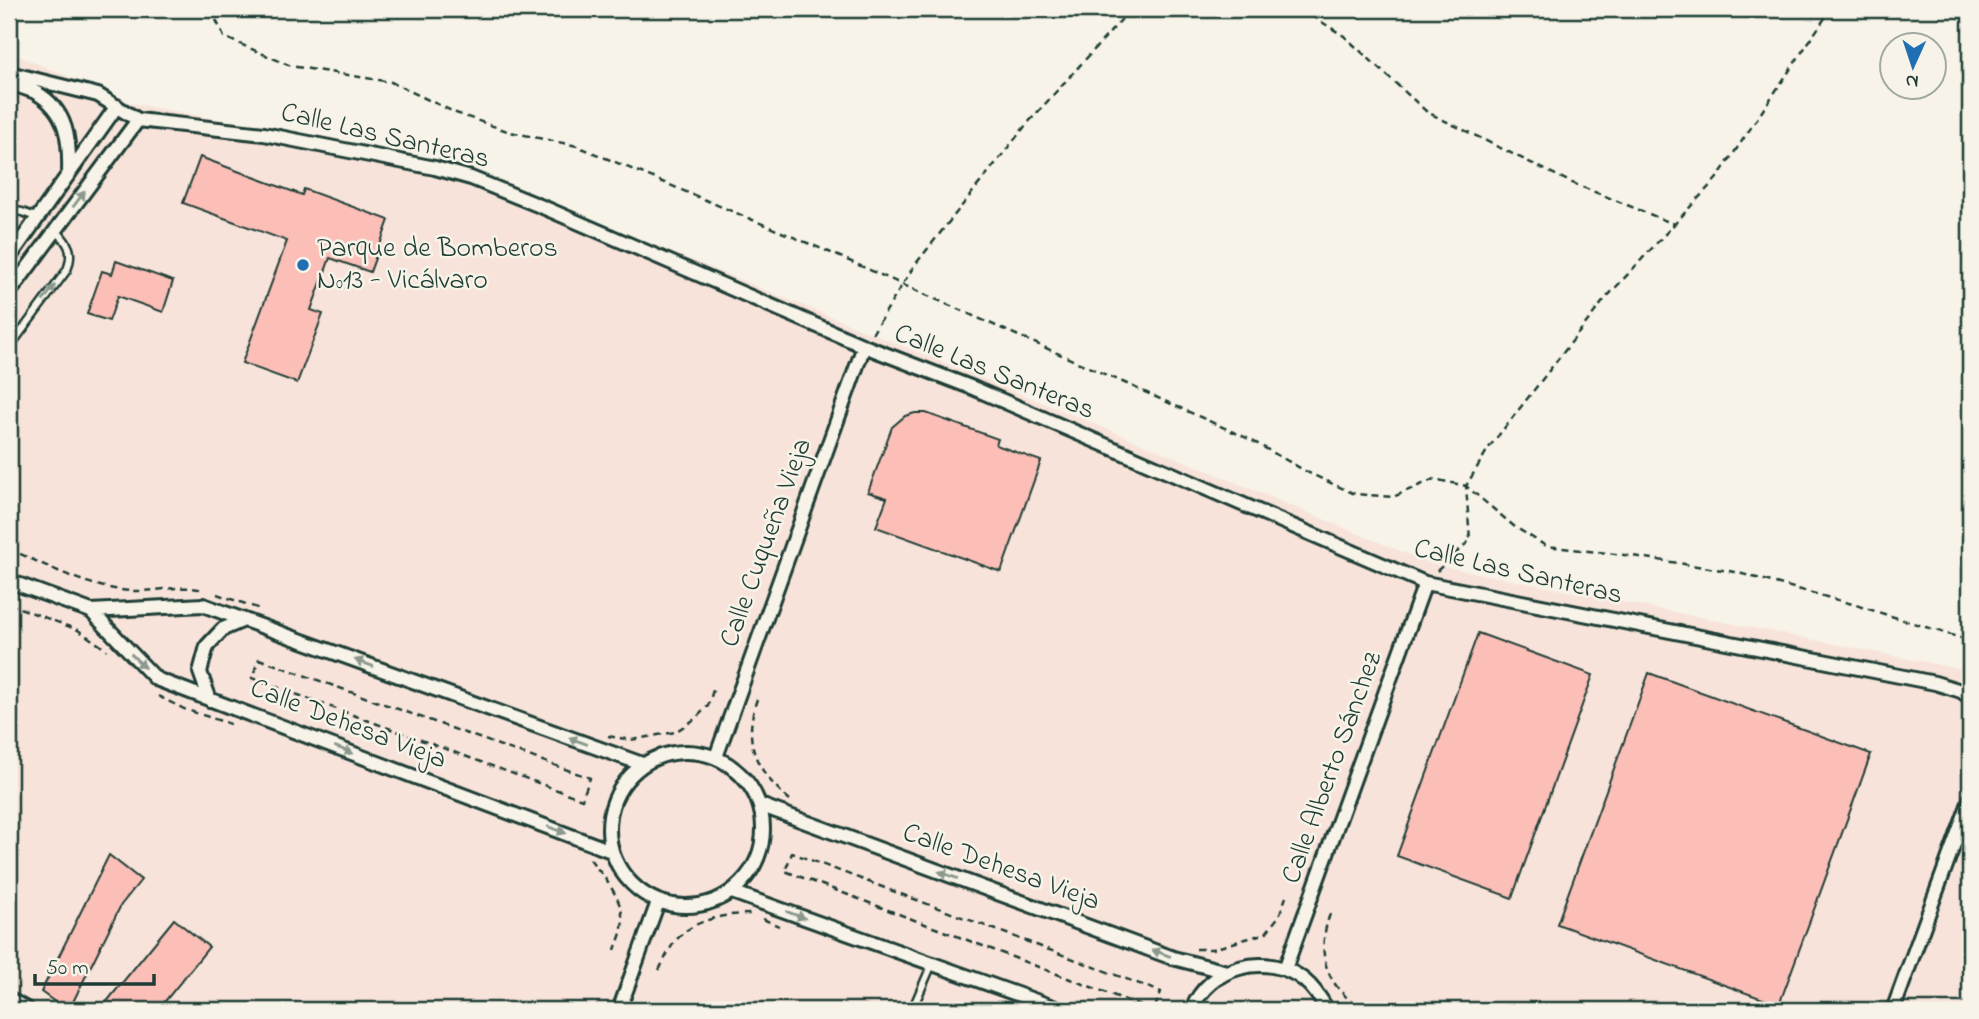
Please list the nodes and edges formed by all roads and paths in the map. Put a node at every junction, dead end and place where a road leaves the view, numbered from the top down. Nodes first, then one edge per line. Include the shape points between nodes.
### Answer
1 (211, 9) edge
2 (1131, 9) edge
3 (1301, 9) edge
4 (1831, 9) edge
5 (9, 73) edge
6 (9, 83) edge
7 (117, 106) junction
8 (138, 120) junction
9 (69, 174) junction
10 (9, 210) edge
11 (38, 218) junction
12 (1674, 224) junction
13 (56, 230) junction
14 (9, 258) edge
15 (902, 285) junction
16 (9, 293) edge
17 (864, 346) junction
18 (9, 348) edge
19 (1466, 486) junction
20 (9, 549) edge
21 (9, 581) edge
22 (1425, 583) junction
23 (91, 611) junction
24 (265, 611) dead end
25 (244, 620) junction
26 (1970, 642) edge
27 (715, 687) dead end
28 (1970, 697) edge
29 (757, 699) dead end
30 (210, 700) junction
31 (608, 736) dead end
32 (716, 758) junction
33 (642, 764) junction
34 (582, 799) joint
35 (1970, 800) edge
36 (793, 803) dead end
37 (760, 805) junction
38 (611, 851) junction
39 (582, 855) dead end
40 (732, 892) junction
41 (1286, 897) dead end
42 (658, 902) junction
43 (750, 914) dead end
44 (1330, 914) dead end
45 (760, 918) dead end
46 (769, 922) dead end
47 (1192, 948) dead end
48 (615, 950) dead end
49 (932, 964) junction
50 (1285, 969) junction
51 (659, 970) dead end
52 (1227, 972) junction
53 (9, 999) edge
54 (28, 1010) edge
55 (619, 1010) edge
56 (912, 1010) edge
57 (1061, 1010) edge
58 (1153, 1010) edge
59 (1192, 1010) edge
60 (1327, 1010) edge
61 (1363, 1010) edge
62 (1893, 1010) edge

1 - 15 path via 224,37 291,66 391,82 510,132 578,146
2 - 15 path via 1026,125
3 - 12 path via 1344,36 1427,112 1570,182
4 - 12 path via 1717,178
5 - 7 street, Calle Las Santeras via 97,95
6 - 9 street via 52,104 64,122 70,144
7 - 8 street, Calle Las Santeras
7 - 9 street
13 -> 8 street
8 - 17 street, Calle Las Santeras via 264,134 471,178
9 - 11 street
10 - 11 lane
11 - 14 street
12 - 19 path via 1605,299 1489,449
13 - 16 street
18 -> 13 lane via 67,270 71,259 68,243
15 - 17 path
15 - 19 path via 1237,434 1355,494 1393,497 1434,479
17 - 22 street, Calle Las Santeras via 973,388
17 - 32 street, Calle Cuqueña Vieja
19 - 22 path via 1470,540
19 - 26 path via 1546,546 1735,572
20 - 24 path via 93,585 132,591 196,588
21 - 23 street, Calle Dehesa Vieja
22 - 28 street, Calle Las Santeras via 1935,683
22 - 50 street, Calle Alberto Sánchez
23 - 25 street, Calle Dehesa Vieja via 203,605
23 -> 30 street, Calle Dehesa Vieja via 156,679
25 - 30 street via 223,629 207,646 200,672
33 -> 25 street, Calle Dehesa Vieja
27 - 31 path via 708,706 675,732 631,740
29 - 36 path via 751,718 753,753 776,788
30 -> 38 street, Calle Dehesa Vieja
32 - 33 street via 691,752 666,754
32 - 37 street via 750,785
33 - 38 street via 624,781 612,802 608,826
34 - 34 path via 252,678 258,659 590,778
35 - 62 street
37 - 40 street via 764,829 760,853
52 -> 37 street, Calle Dehesa Vieja via 1173,958
38 - 42 street via 621,873 637,890
39 - 48 path via 604,877 621,911 622,928
40 - 42 street via 709,903 683,907
40 -> 49 street
41 - 47 path via 1266,933 1213,949
42 - 55 street
43 - 51 path via 730,914 692,928 679,936
44 - 61 path via 1324,933 1325,964 1344,996
45 - 46 path
49 - 56 lane
49 - 57 street
50 - 52 street via 1246,966
50 - 60 street via 1303,979
52 - 59 street via 1209,985
53 - 54 street
58 - 58 path via 785,871 792,853 1161,992

